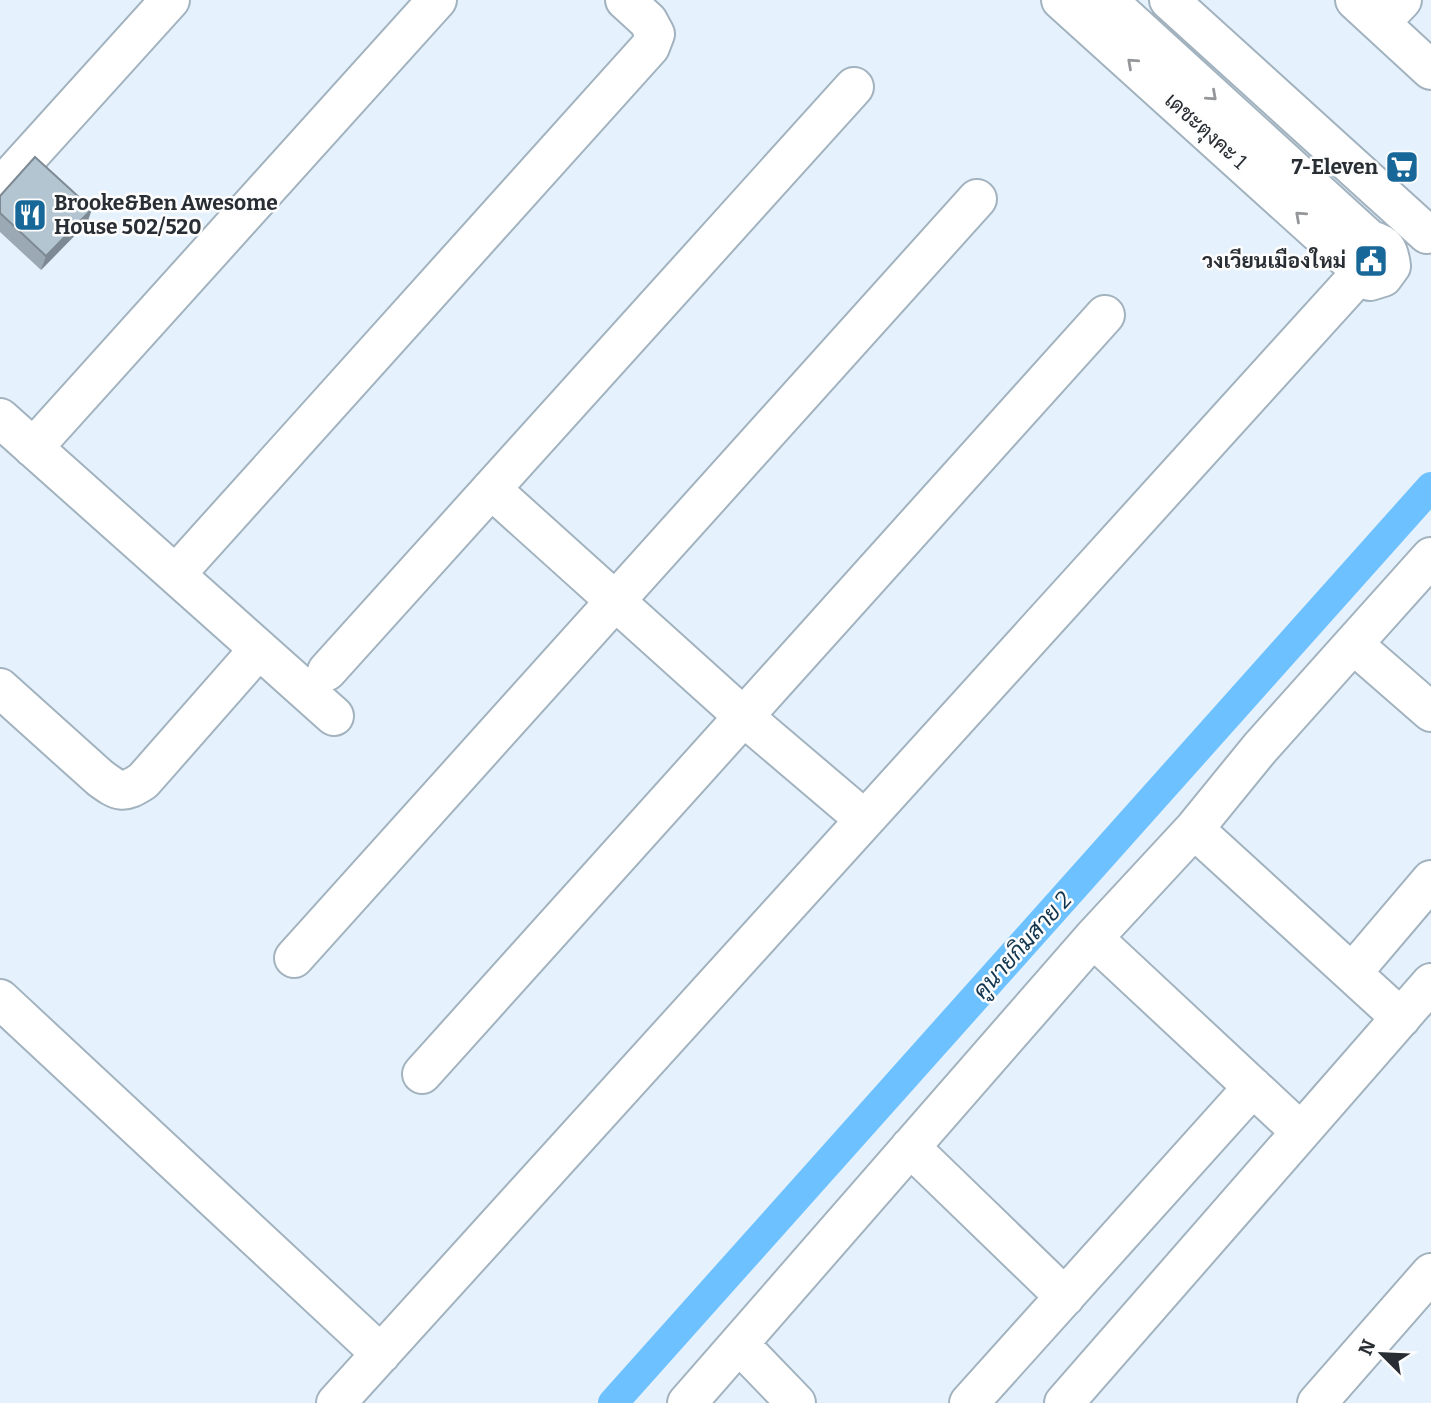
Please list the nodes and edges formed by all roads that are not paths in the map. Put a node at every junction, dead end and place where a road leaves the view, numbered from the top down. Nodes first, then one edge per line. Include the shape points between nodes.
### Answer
1 (170, 0) edge
2 (437, 0) edge
3 (625, 0) edge
4 (1061, 0) edge
5 (1168, 0) edge
6 (1125, 6) edge
7 (1379, 8) edge
8 (1431, 70) edge
9 (854, 87) dead end
10 (1296, 115) junction
11 (1268, 146) junction
12 (0, 188) edge
13 (977, 199) dead end
14 (1429, 233) edge
15 (1367, 257) junction
16 (1105, 315) dead end
17 (0, 418) edge
18 (33, 448) junction
19 (491, 489) junction
20 (1431, 557) edge
21 (176, 574) junction
22 (616, 600) junction
23 (1353, 644) junction
24 (259, 649) junction
25 (327, 671) dead end
26 (0, 688) edge
27 (1431, 712) edge
28 (334, 716) dead end
29 (744, 717) junction
30 (864, 819) junction
31 (1194, 829) junction
32 (1431, 880) edge
33 (1093, 938) junction
34 (294, 958) dead end
35 (1352, 973) junction
36 (1431, 983) edge
37 (0, 999) edge
38 (1401, 1018) junction
39 (422, 1074) dead end
40 (1253, 1087) junction
41 (1301, 1132) junction
42 (910, 1147) junction
43 (1431, 1273) edge
44 (1065, 1297) junction
45 (739, 1344) junction
46 (381, 1354) junction
47 (336, 1403) edge
48 (687, 1403) edge
49 (796, 1403) edge
50 (969, 1403) edge
51 (1064, 1403) edge
52 (1317, 1403) edge

1 - 12 street
2 - 18 street
3 - 21 street via 655,34 650,47
15 -> 4 street, เดชะตุงคะ 1
5 - 10 street
6 -> 11 street, เดชะตุงคะ 1
7 - 8 street
9 - 19 street
10 - 11 street
10 - 14 street
11 - 15 street, เดชะตุงคะ 1
13 - 22 street
14 - 15 street
15 - 30 street
16 - 29 street
17 - 18 street
18 - 21 street
19 - 22 street
19 - 25 street
20 - 23 street
21 - 24 street
22 - 29 street
22 - 34 street
23 - 27 street
23 - 31 street
24 - 26 street via 143,780 128,790 116,790 100,778
24 - 28 street
29 - 30 street
29 - 39 street
30 - 46 street
31 - 33 street
31 - 35 street
32 - 35 street
33 - 40 street
33 - 42 street
35 - 38 street
36 - 38 street
37 - 46 street
38 - 41 street
40 - 41 street
40 - 44 street
41 - 51 street
42 - 44 street
42 - 45 street
43 - 52 street
44 - 50 street
45 - 48 street
45 - 49 street
46 - 47 street

